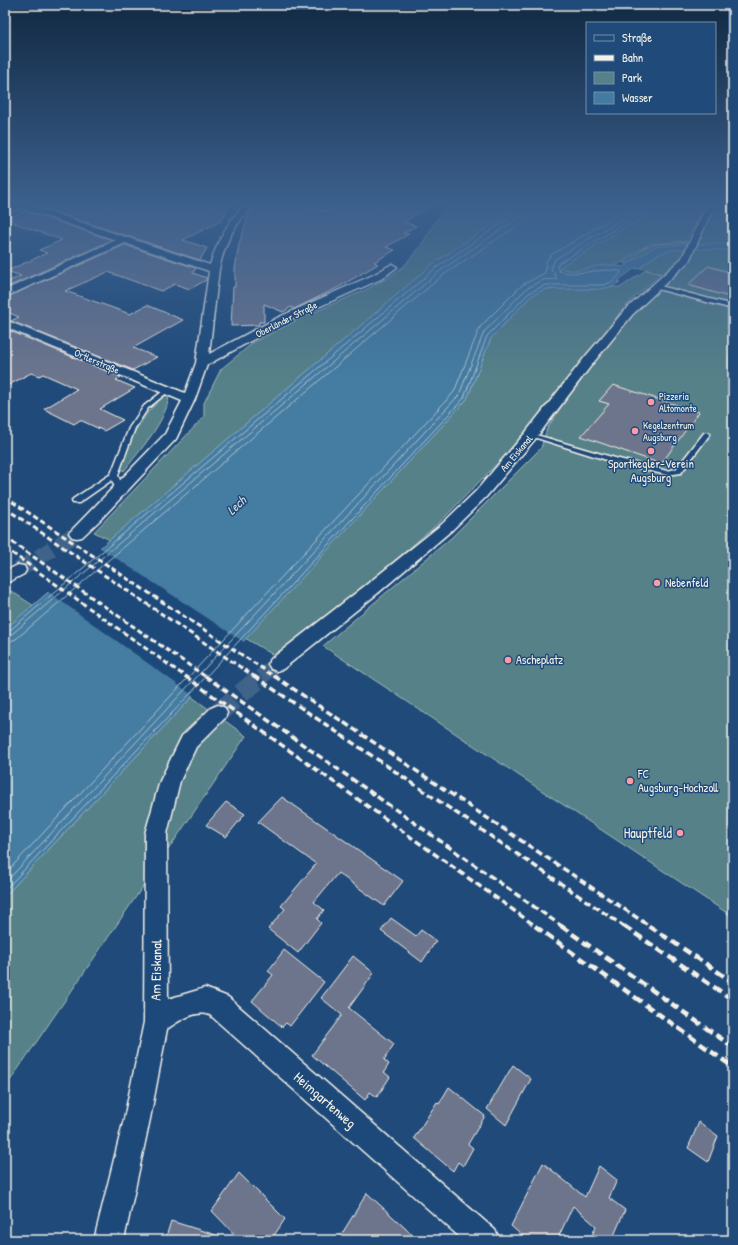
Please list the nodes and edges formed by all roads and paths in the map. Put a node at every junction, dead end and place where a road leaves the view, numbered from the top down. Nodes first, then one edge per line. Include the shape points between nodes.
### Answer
1 (73, 263) edge
2 (197, 263) edge
3 (216, 263) edge
4 (682, 263) edge
5 (392, 267) dead end
6 (214, 269) junction
7 (656, 287) junction
8 (5, 294) edge
9 (733, 307) edge
10 (5, 323) edge
11 (202, 363) junction
12 (167, 390) junction
13 (189, 399) junction
14 (706, 434) dead end
15 (532, 435) junction
16 (114, 475) junction
17 (120, 491) junction
18 (76, 501) dead end
19 (77, 533) tunnel mouth
20 (18, 570) tunnel mouth
21 (5, 578) edge
22 (277, 664) tunnel mouth
23 (218, 713) tunnel mouth
24 (156, 1022) junction
25 (109, 1240) edge
26 (485, 1240) edge

1 - 8 street
2 - 6 street
3 - 6 street
4 - 7 street, Am Eiskanal
5 - 11 street, Oberländer Straße via 377,277 283,320
6 - 11 street
7 - 9 lane
7 - 15 street, Am Eiskanal via 616,327
10 - 12 street, Ortlerstraße
11 - 13 street
12 - 13 street, Ortlerstraße
12 - 16 lane via 146,408 132,428
13 - 17 street via 171,436
14 - 15 lane via 678,471 667,473 613,460
15 - 22 street, Am Eiskanal via 481,494 447,528
16 - 17 lane
16 - 18 lane
17 - 19 street
20 - 21 street
23 - 24 street, Am Eiskanal via 189,742 170,780 156,834
24 - 25 street, Am Eiskanal via 138,1119
24 - 26 street, Heimgartenweg via 176,1008 205,1000 219,1006

